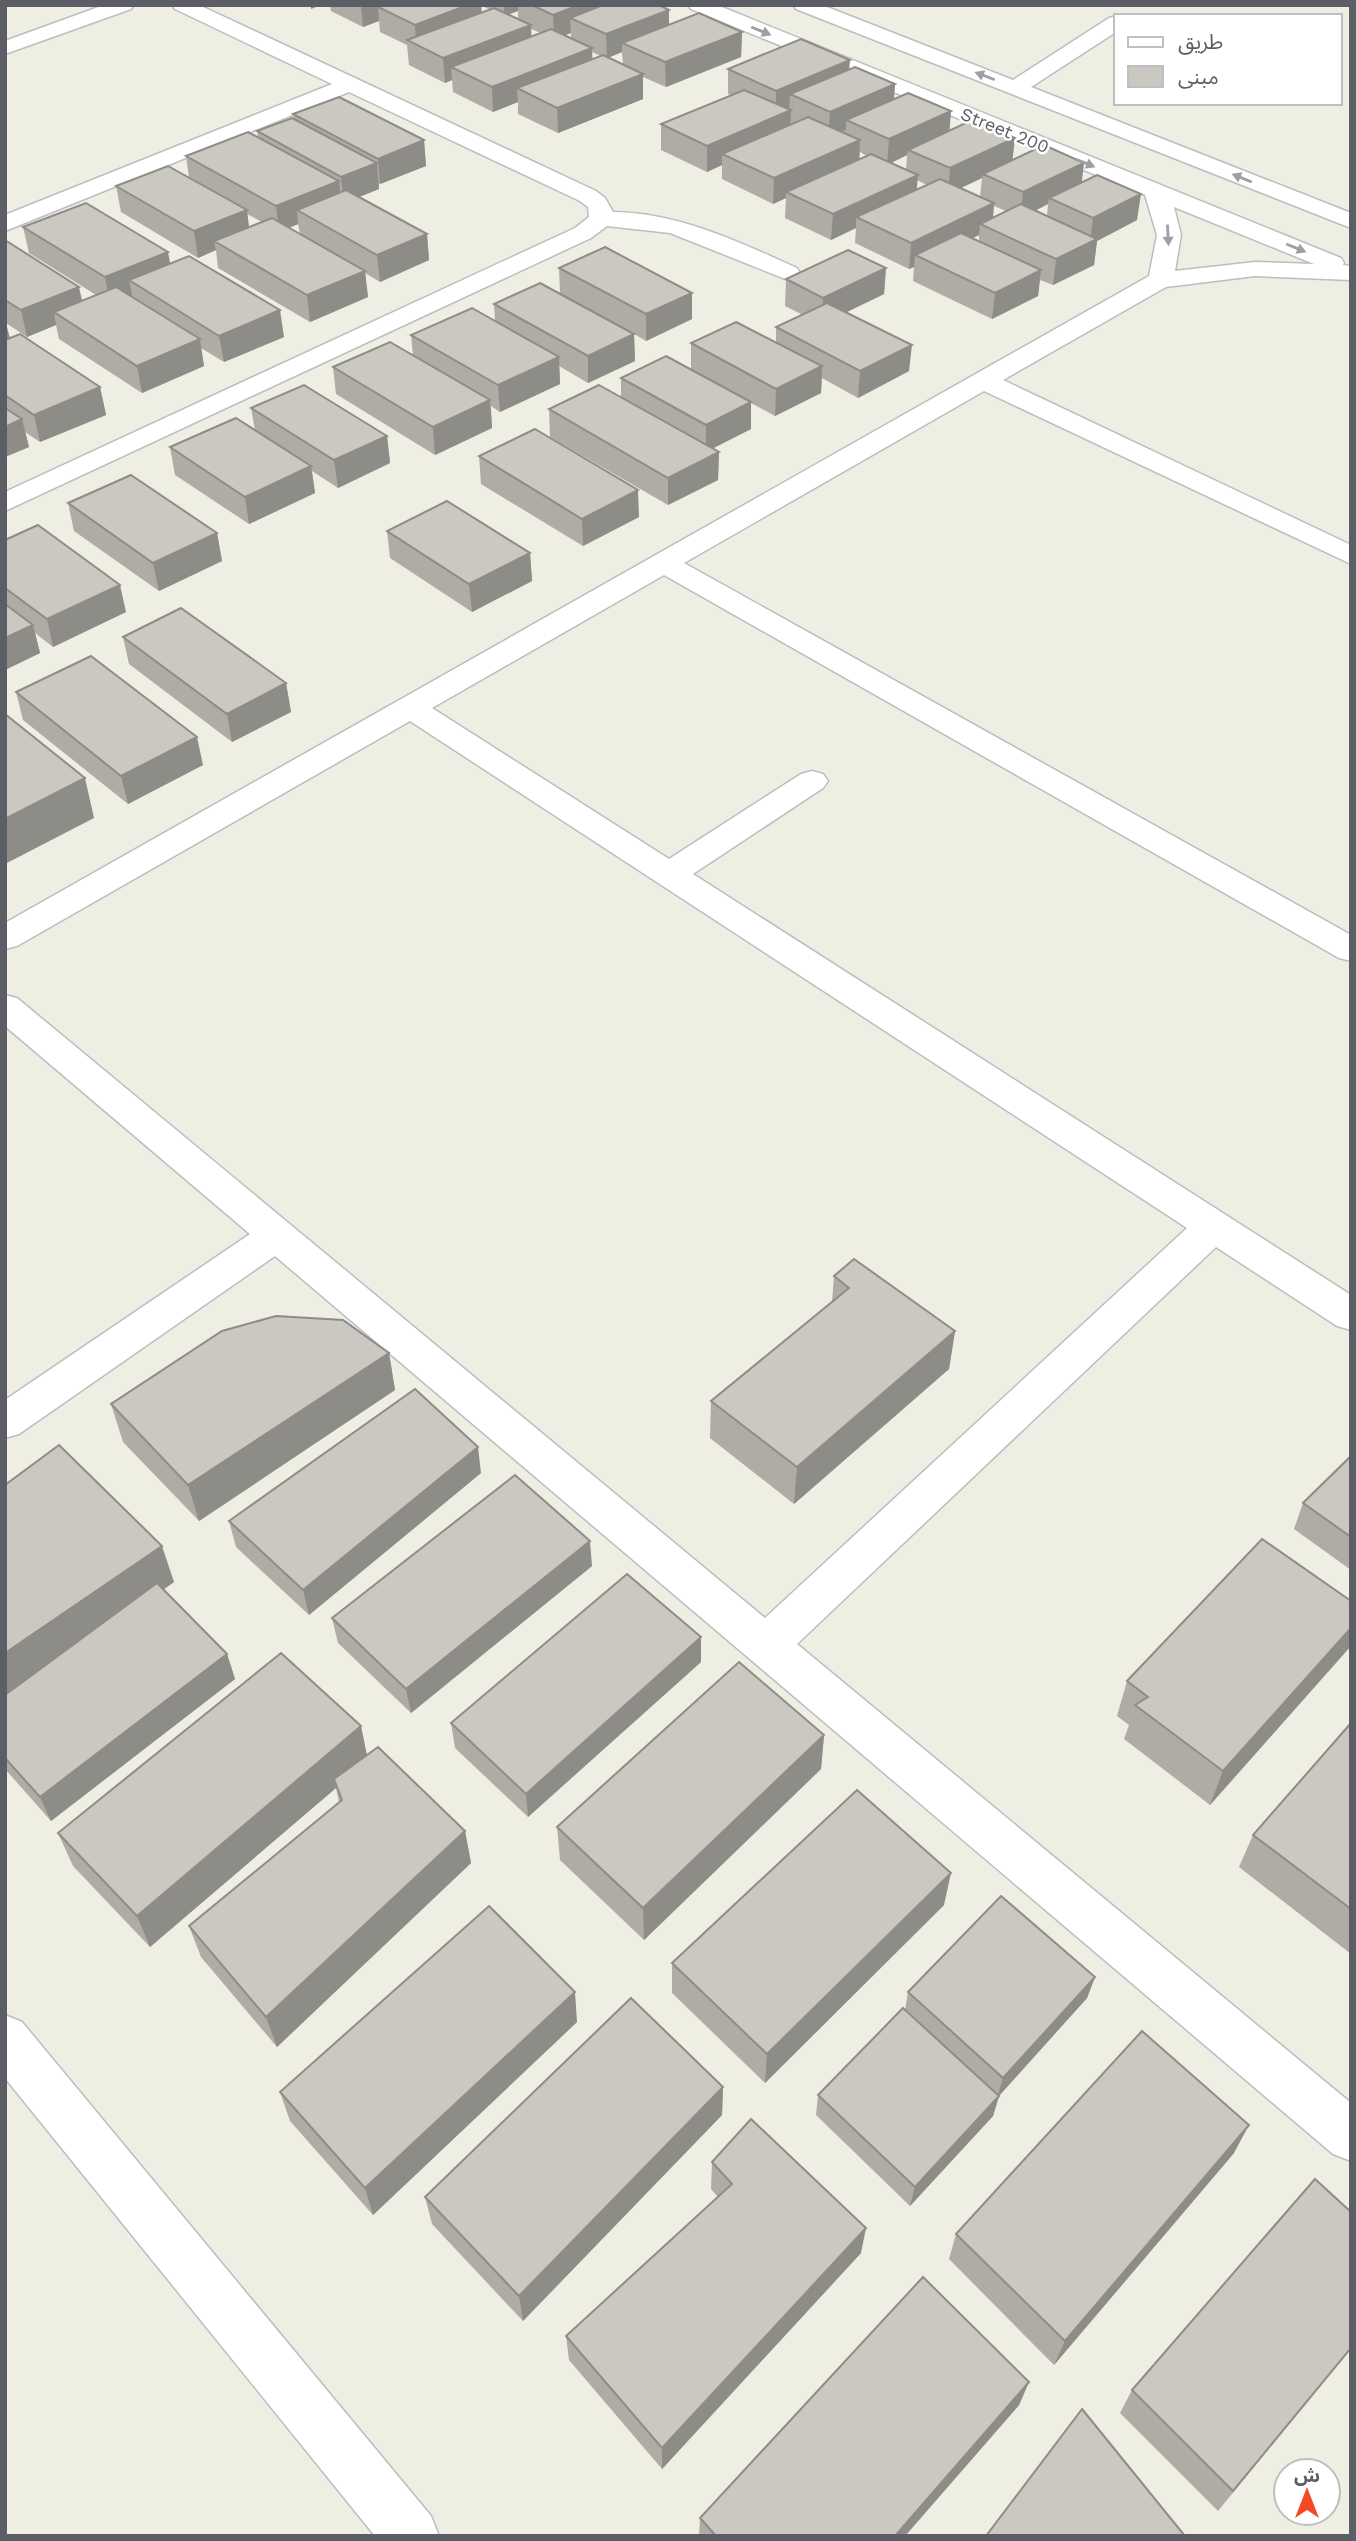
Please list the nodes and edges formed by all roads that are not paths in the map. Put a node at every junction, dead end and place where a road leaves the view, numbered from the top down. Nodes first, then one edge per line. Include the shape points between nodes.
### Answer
1 (124, 5) edge
2 (182, 5) edge
3 (698, 5) edge
4 (803, 5) edge
5 (1114, 23) edge
6 (5, 48) edge
7 (350, 84) junction
8 (1015, 88) junction
9 (1155, 191) junction
10 (601, 219) junction
11 (1351, 221) edge
12 (5, 224) edge
13 (1351, 272) edge
14 (788, 273) dead end
15 (1160, 280) junction
16 (983, 381) junction
17 (5, 503) edge
18 (1351, 556) edge
19 (663, 563) junction
20 (410, 707) junction
21 (812, 781) dead end
22 (669, 875) junction
23 (5, 937) edge
24 (1351, 950) edge
25 (5, 1007) edge
26 (1213, 1227) junction
27 (276, 1235) junction
28 (1351, 1315) edge
29 (5, 1422) edge
30 (765, 1646) junction
31 (5, 2039) edge
32 (1351, 2136) edge
33 (411, 2536) edge

1 - 6 street
2 - 7 street
3 -> 9 street, Street 200
8 -> 4 street, Street 200
5 - 8 street
7 - 10 street via 588,196 598,202
7 - 12 street
11 -> 8 street, Street 200
9 -> 13 street, Street 200
9 -> 15 street via 1170,235
10 - 14 street via 667,223
10 - 17 street via 583,233
13 - 15 street via 1255,270
15 - 16 street
16 - 18 street
16 - 19 street
19 - 20 street
19 - 24 street
20 - 22 street
20 - 23 street
21 - 22 street
22 - 26 street
25 - 27 street
26 - 28 street
26 - 30 street
27 - 29 street
27 - 30 street
30 - 32 street
31 - 33 street

